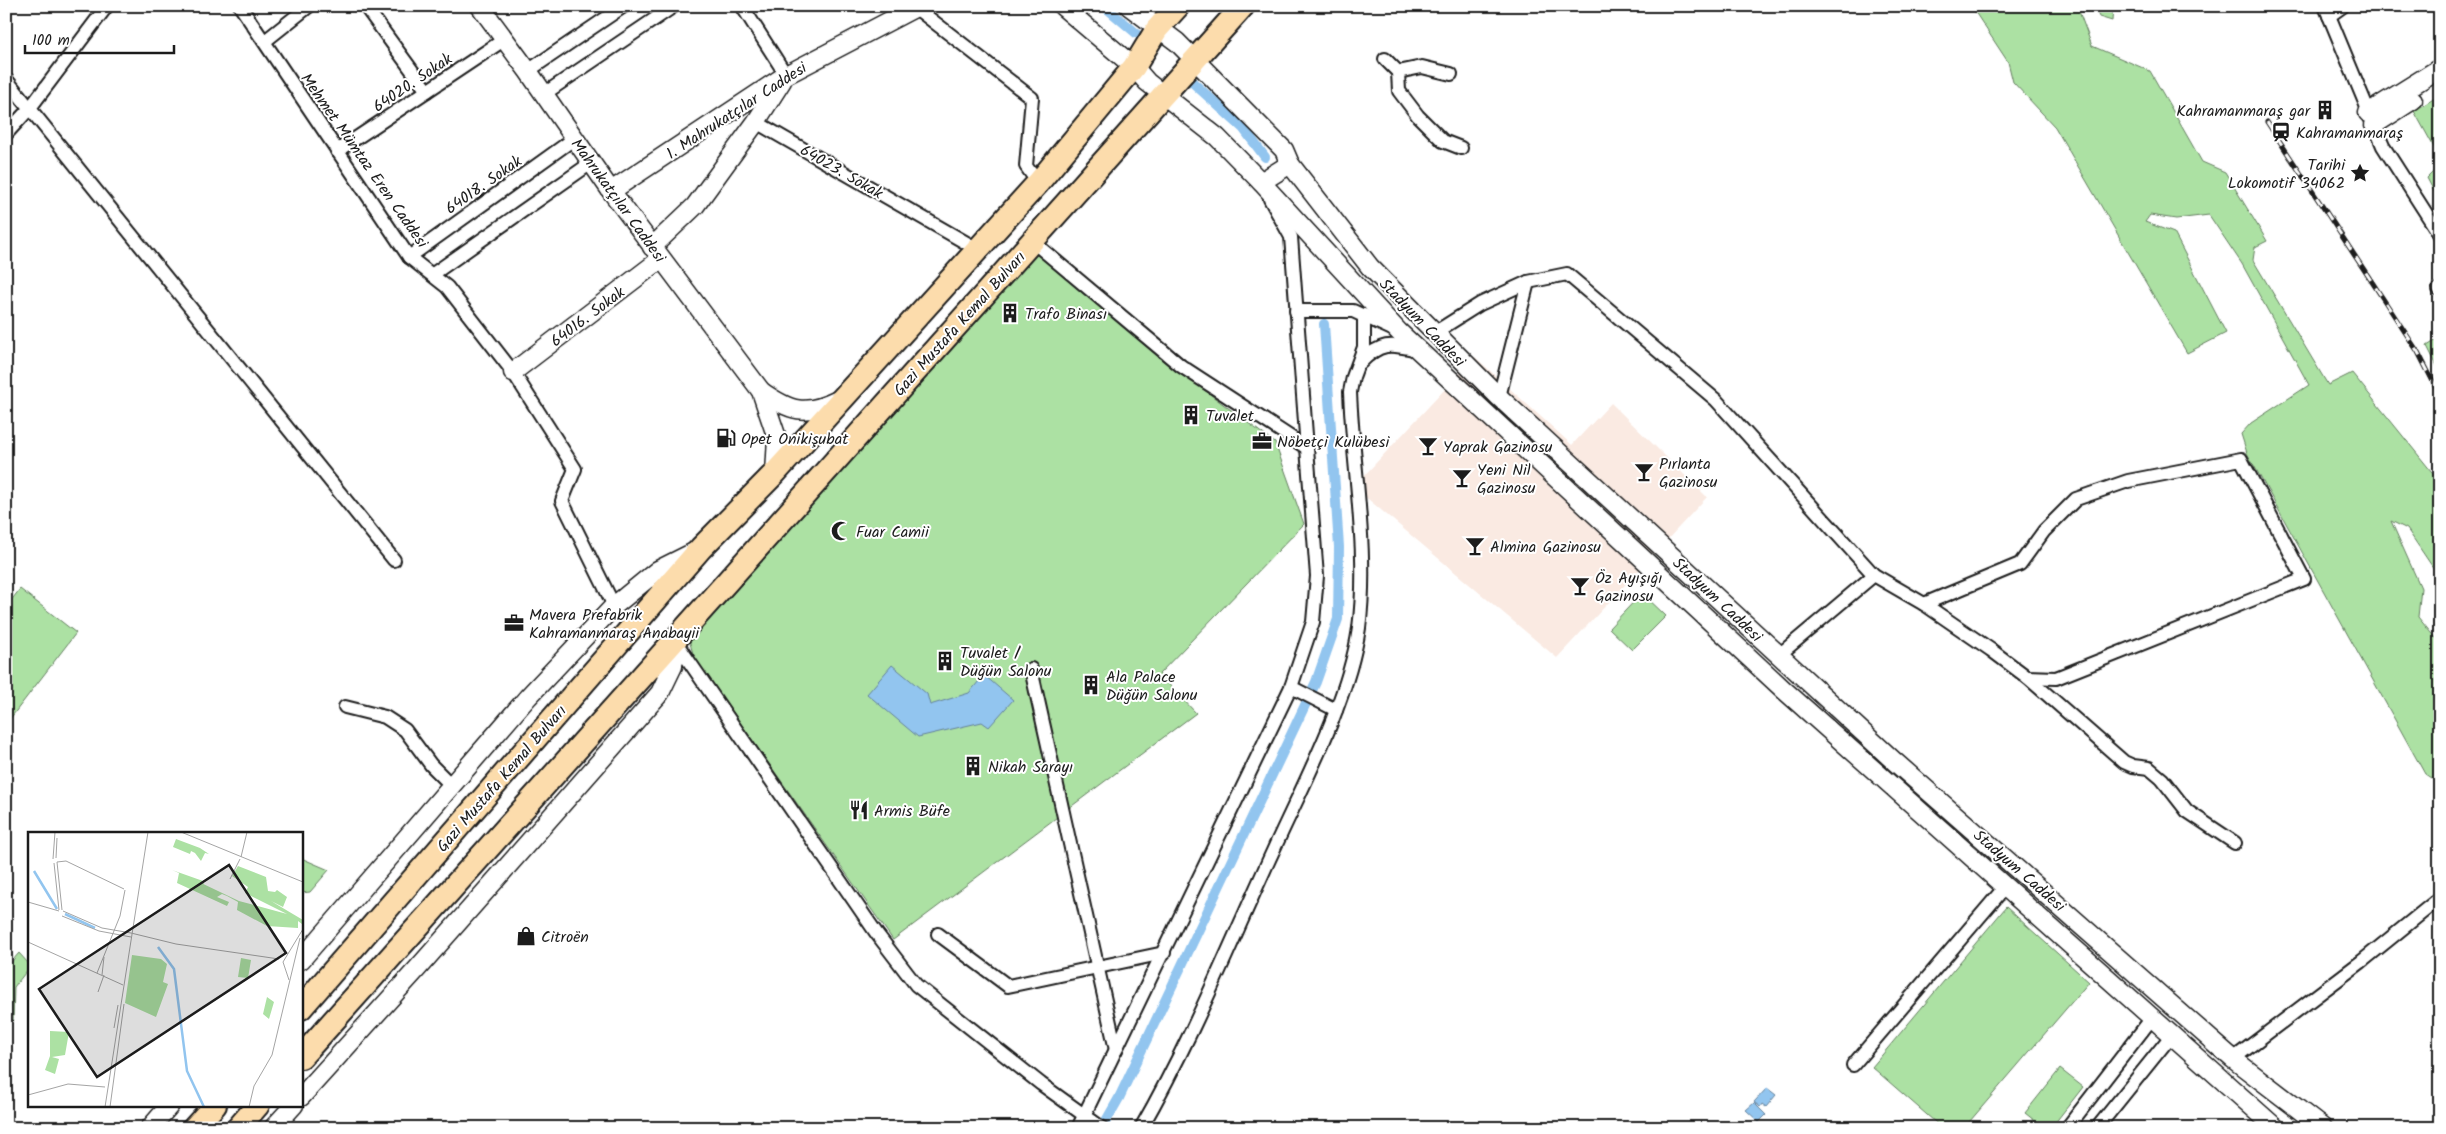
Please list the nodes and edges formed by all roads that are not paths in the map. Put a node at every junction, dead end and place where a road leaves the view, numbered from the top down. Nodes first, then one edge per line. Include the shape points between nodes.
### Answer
1 (107, 6) edge
2 (240, 6) edge
3 (309, 6) edge
4 (365, 6) edge
5 (480, 6) edge
6 (624, 6) edge
7 (674, 6) edge
8 (742, 6) edge
9 (1062, 6) edge
10 (1128, 6) edge
11 (1178, 6) edge
12 (1243, 6) edge
13 (2343, 6) edge
14 (916, 7) edge
15 (2327, 11) edge
16 (1157, 29) junction
17 (505, 39) junction
18 (265, 41) junction
19 (1385, 59) dead end
20 (1194, 60) junction
21 (1134, 68) junction
22 (2440, 68) edge
23 (528, 71) junction
24 (1398, 72) junction
25 (1451, 74) dead end
26 (786, 75) junction
27 (6, 79) edge
28 (2440, 83) edge
29 (427, 91) junction
30 (1163, 93) junction
31 (544, 94) junction
32 (30, 108) junction
33 (2371, 119) junction
34 (756, 122) junction
35 (6, 134) edge
36 (575, 138) junction
37 (1461, 148) dead end
38 (338, 151) junction
39 (591, 163) junction
40 (1290, 164) junction
41 (1261, 182) junction
42 (1038, 183) junction
43 (612, 191) junction
44 (2440, 235) edge
45 (1032, 241) junction
46 (977, 249) junction
47 (657, 253) junction
48 (409, 257) junction
49 (433, 274) junction
50 (1528, 282) junction
51 (1296, 311) junction
52 (1364, 315) junction
53 (1398, 332) junction
54 (1434, 333) junction
55 (1418, 350) junction
56 (1357, 366) junction
57 (513, 372) junction
58 (761, 391) junction
59 (843, 397) junction
60 (1499, 397) junction
61 (1307, 448) junction
62 (775, 473) junction
63 (701, 548) junction
64 (394, 560) dead end
65 (1874, 575) junction
66 (1924, 604) junction
67 (614, 606) junction
68 (676, 641) junction
69 (1779, 655) junction
70 (1031, 669) dead end
71 (2027, 677) junction
72 (1291, 688) junction
73 (345, 707) dead end
74 (1336, 710) junction
75 (452, 786) junction
76 (2235, 843) dead end
77 (2032, 880) junction
78 (2008, 889) junction
79 (2440, 898) edge
80 (938, 934) dead end
81 (1164, 953) junction
82 (302, 959) edge
83 (1096, 967) junction
84 (2159, 993) junction
85 (302, 1007) edge
86 (2147, 1013) junction
87 (2195, 1026) junction
88 (2175, 1039) junction
89 (1116, 1050) junction
90 (302, 1056) edge
91 (2233, 1059) junction
92 (1853, 1065) dead end
93 (302, 1096) edge
94 (169, 1106) edge
95 (214, 1106) edge
96 (257, 1106) edge
97 (293, 1106) edge
98 (1094, 1121) edge
99 (150, 1128) edge
100 (194, 1128) edge
101 (238, 1128) edge
102 (273, 1128) edge
103 (1078, 1128) edge
104 (1141, 1128) edge
105 (2067, 1128) edge
106 (2097, 1128) edge
107 (2276, 1128) edge
108 (2322, 1128) edge

1 - 32 street
2 - 18 street, Mehmet Mümtaz Eren Caddesi
3 - 18 street
4 - 29 street
5 - 17 main road, Mahrukatçılar Caddesi
6 - 23 street
7 - 31 street
8 - 26 street
9 - 21 main road, Stadyum Caddesi
10 - 16 main road, Stadyum Caddesi
11 - 16 highway, Gazi Mustafa Kemal Bulvarı
12 - 20 highway, Gazi Mustafa Kemal Bulvarı
13 - 15 street
14 - 26 main road, 1. Mahrukatçılar Caddesi
14 - 42 street via 1032,98 1026,166
15 - 33 street
16 - 20 main road, Stadyum Caddesi via 1177,42
16 - 21 highway, Gazi Mustafa Kemal Bulvarı
17 - 23 main road, Mahrukatçılar Caddesi
17 - 29 street, 64020. Sokak
18 - 38 street, Mehmet Mümtaz Eren Caddesi
19 - 24 street
20 - 30 highway, Gazi Mustafa Kemal Bulvarı
20 - 40 main road, Stadyum Caddesi via 1284,150
21 - 30 main road, Stadyum Caddesi
21 - 42 highway, Gazi Mustafa Kemal Bulvarı
22 - 33 main road
23 - 31 main road, Mahrukatçılar Caddesi
24 - 25 street via 1422,67
24 - 37 street via 1399,91 1418,116 1443,141
26 - 34 main road
26 - 43 main road, 1. Mahrukatçılar Caddesi
27 - 32 street
28 - 33 main road
29 - 38 street, 64020. Sokak
30 - 41 main road, Stadyum Caddesi via 1217,137
30 - 45 highway, Gazi Mustafa Kemal Bulvarı
31 - 36 main road, Mahrukatçılar Caddesi
32 - 35 street
32 - 64 street
33 - 44 street via 2383,146
34 - 46 street, 64023. Sokak
34 - 47 main road, 64016. Sokak
36 - 39 main road, Mahrukatçılar Caddesi
36 - 48 street, 64018. Sokak
38 - 48 street, Mehmet Mümtaz Eren Caddesi
39 - 43 main road, Mahrukatçılar Caddesi
39 - 49 street
40 - 41 main road
40 - 54 main road, Stadyum Caddesi via 1370,267
41 - 51 street via 1291,237
41 - 53 main road, Stadyum Caddesi
42 - 46 highway, Gazi Mustafa Kemal Bulvarı
43 - 47 main road, Mahrukatçılar Caddesi
45 - 61 street via 1182,366
45 - 68 highway, Gazi Mustafa Kemal Bulvarı
46 - 59 highway, Gazi Mustafa Kemal Bulvarı
47 - 57 main road, 64016. Sokak
47 - 58 main road, Mahrukatçılar Caddesi
48 - 49 street, Mehmet Mümtaz Eren Caddesi
49 - 57 street, Mehmet Mümtaz Eren Caddesi via 447,287
50 - 54 street via 1480,304
50 - 60 street
50 - 65 street via 1567,274 1716,400
51 - 52 street via 1353,310
51 - 61 street
52 - 53 street
52 - 56 street via 1364,347
53 - 55 main road, Stadyum Caddesi
54 - 60 main road, Stadyum Caddesi
55 - 56 street via 1393,344 1379,347
55 - 78 main road, Stadyum Caddesi via 1784,690
56 - 74 street via 1350,392 1361,556 1360,620 1354,654
57 - 67 street, Mehmet Mümtaz Eren Caddesi via 575,470 562,500
58 - 59 main road, Mahrukatçılar Caddesi via 784,407 805,411 819,409
58 - 62 main road, Mahrukatçılar Caddesi via 777,438
59 - 62 highway, Gazi Mustafa Kemal Bulvarı
60 - 69 main road, Stadyum Caddesi
61 - 72 street via 1317,576 1313,622
62 - 63 highway, Gazi Mustafa Kemal Bulvarı
63 - 67 main road, Gazi Mustafa Kemal Bulvarı via 658,570
63 - 85 highway, Gazi Mustafa Kemal Bulvarı
65 - 66 street
65 - 69 street
66 - 71 street
66 - 71 street via 2020,564 2044,532 2076,499 2128,481 2241,459 2304,579 2056,678
67 - 75 main road, Gazi Mustafa Kemal Bulvarı
68 - 90 highway, Gazi Mustafa Kemal Bulvarı
68 - 93 main road via 674,666 660,693
68 - 98 street via 877,934 916,985 1041,1084
69 - 77 main road, Stadyum Caddesi via 1894,761
70 - 83 street
71 - 76 street via 2124,762 2149,768 2187,811
72 - 74 street
72 - 81 street
73 - 75 street via 385,718 405,730 431,765
74 - 104 street via 1196,1022
75 - 82 main road, Gazi Mustafa Kemal Bulvarı
77 - 78 main road via 2032,890 2024,896
77 - 84 main road, Stadyum Caddesi
78 - 86 main road, Stadyum Caddesi
78 - 92 street
79 - 91 street
80 - 83 street via 1008,986
81 - 83 street
81 - 89 street
83 - 89 street
84 - 86 main road via 2157,1003
84 - 87 main road, Stadyum Caddesi
86 - 88 main road, Stadyum Caddesi
86 - 105 street
87 - 88 main road via 2189,1025
87 - 91 main road, Stadyum Caddesi
88 - 106 street
88 - 107 main road, Stadyum Caddesi
89 - 98 street
91 - 108 main road, Stadyum Caddesi
94 - 99 main road
95 - 100 highway
96 - 101 highway
97 - 102 main road
98 - 103 street

